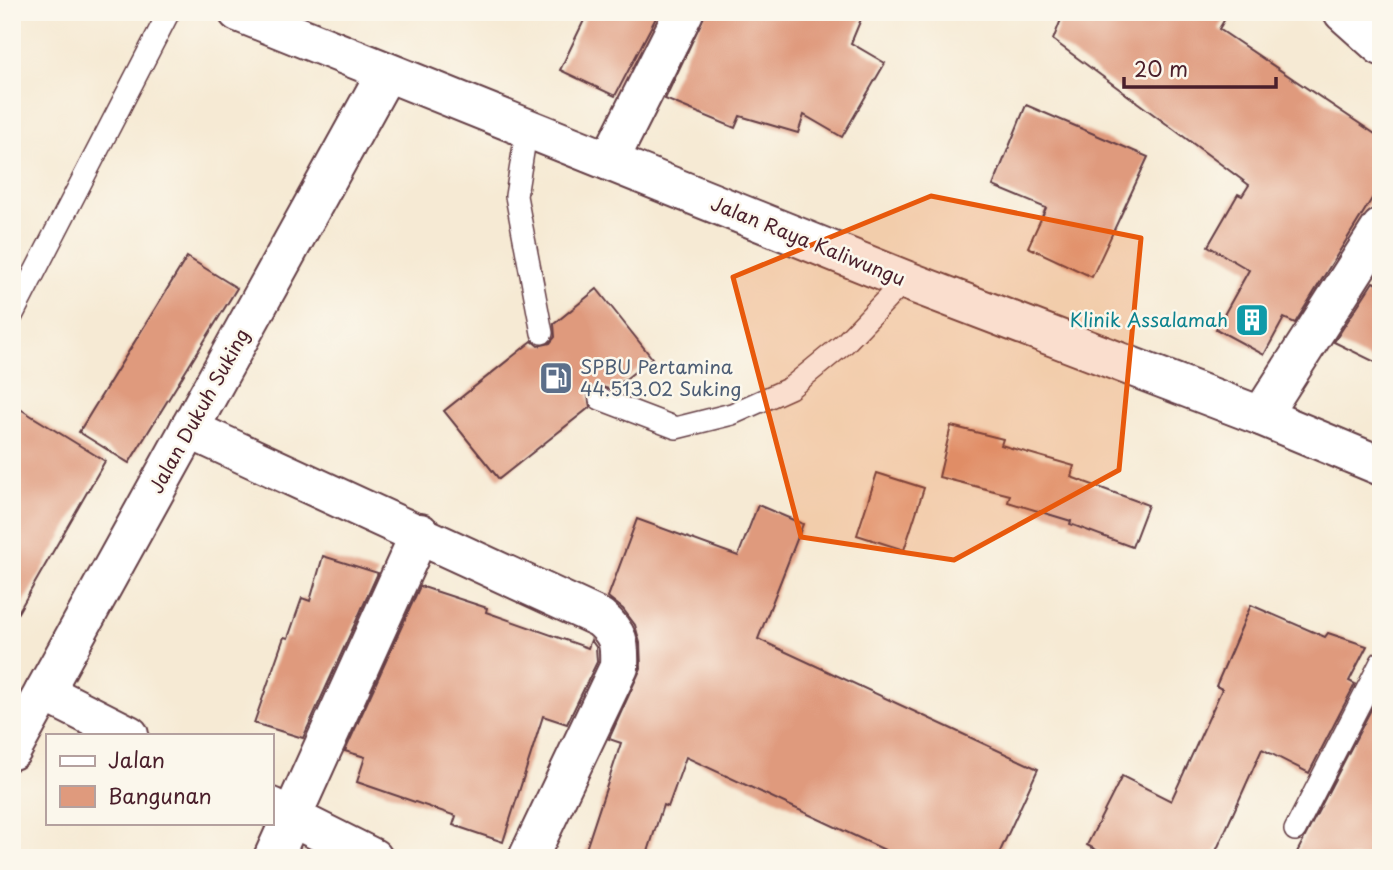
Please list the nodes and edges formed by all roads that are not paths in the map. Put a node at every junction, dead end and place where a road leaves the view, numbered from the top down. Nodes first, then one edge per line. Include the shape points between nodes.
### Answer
1 (169, 12) edge
2 (238, 12) edge
3 (684, 12) edge
4 (1343, 12) edge
5 (1381, 46) edge
6 (386, 73) junction
7 (527, 127) junction
8 (609, 161) junction
9 (1381, 228) edge
10 (905, 280) junction
11 (12, 316) edge
12 (542, 333) dead end
13 (600, 399) dead end
14 (1261, 416) junction
15 (189, 429) junction
16 (1381, 466) edge
17 (420, 533) junction
18 (1381, 662) edge
19 (44, 692) junction
20 (127, 734) edge
21 (12, 750) edge
22 (281, 812) edge
23 (1295, 830) dead end
24 (273, 858) edge
25 (373, 858) edge
26 (528, 858) edge

1 - 11 lane
2 - 6 street, Jalan Raya Kaliwungu
3 - 8 street
4 - 5 street
6 - 7 street, Jalan Raya Kaliwungu
6 - 15 street, Jalan Dukuh Suking
7 - 8 street, Jalan Raya Kaliwungu
7 - 12 lane via 516,196
8 - 10 street, Jalan Raya Kaliwungu
9 - 14 street
10 - 13 lane via 845,343 790,388 732,414 676,428
10 - 14 street, Jalan Raya Kaliwungu
14 - 16 street, Jalan Raya Kaliwungu
15 - 17 street
15 - 19 street, Jalan Dukuh Suking
17 - 22 street
17 - 26 street via 600,618 620,642 619,667
18 - 23 lane
19 - 20 street
19 - 21 street, Jalan Dukuh Suking
22 - 24 street
22 - 25 street

